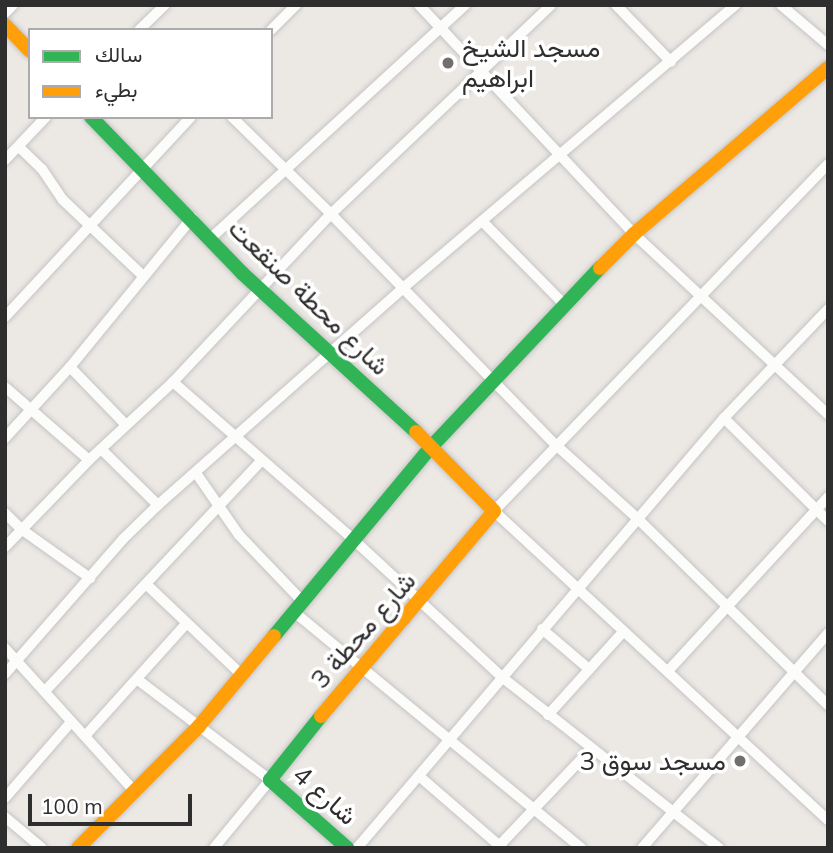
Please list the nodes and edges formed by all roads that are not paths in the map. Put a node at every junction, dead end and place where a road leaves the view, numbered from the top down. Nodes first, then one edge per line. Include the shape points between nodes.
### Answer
1 (13, 5) edge
2 (164, 5) edge
3 (296, 5) edge
4 (419, 5) edge
5 (466, 5) edge
6 (551, 5) edge
7 (615, 5) edge
8 (736, 5) edge
9 (781, 5) edge
10 (5, 13) edge
11 (5, 25) edge
12 (144, 28) edge
13 (273, 28) edge
14 (440, 29) junction
15 (828, 45) edge
16 (28, 49) edge
17 (671, 62) junction
18 (828, 68) edge
19 (481, 72) junction
20 (44, 119) edge
21 (93, 119) edge
22 (189, 119) edge
23 (234, 119) edge
24 (5, 144) edge
25 (16, 149) junction
26 (561, 157) junction
27 (5, 160) edge
28 (828, 164) edge
29 (285, 170) junction
30 (142, 171) junction
31 (331, 214) junction
32 (192, 218) junction
33 (484, 223) junction
34 (91, 228) junction
35 (634, 234) junction
36 (211, 238) junction
37 (143, 276) junction
38 (403, 288) junction
39 (260, 290) junction
40 (699, 295) junction
41 (564, 304) junction
42 (828, 309) edge
43 (5, 317) edge
44 (331, 354) junction
45 (775, 364) junction
46 (70, 367) junction
47 (493, 380) junction
48 (173, 382) junction
49 (5, 387) edge
50 (32, 411) junction
51 (828, 414) edge
52 (724, 418) junction
53 (126, 425) junction
54 (233, 437) junction
55 (5, 438) edge
56 (432, 446) junction
57 (557, 446) junction
58 (101, 449) junction
59 (89, 460) junction
60 (261, 461) junction
61 (196, 473) junction
62 (828, 497) edge
63 (158, 505) junction
64 (221, 507) junction
65 (815, 509) junction
66 (494, 511) junction
67 (5, 513) edge
68 (638, 519) junction
69 (828, 521) edge
70 (21, 529) junction
71 (354, 540) junction
72 (5, 547) edge
73 (90, 578) junction
74 (146, 584) junction
75 (577, 588) junction
76 (421, 601) junction
77 (725, 606) junction
78 (298, 607) junction
79 (186, 624) junction
80 (542, 629) junction
81 (624, 631) junction
82 (828, 633) edge
83 (5, 648) edge
84 (20, 661) junction
85 (361, 666) junction
86 (589, 668) junction
87 (668, 671) junction
88 (794, 672) junction
89 (5, 674) edge
90 (242, 675) junction
91 (503, 678) junction
92 (138, 680) junction
93 (46, 690) junction
94 (828, 705) edge
95 (548, 715) junction
96 (71, 722) junction
97 (199, 726) junction
98 (85, 736) junction
99 (740, 737) junction
100 (449, 741) junction
101 (591, 749) junction
102 (419, 776) junction
103 (270, 780) junction
104 (134, 792) junction
105 (5, 798) edge
106 (535, 808) junction
107 (672, 813) junction
108 (7, 820) edge
109 (828, 820) edge
110 (499, 847) edge
111 (42, 848) edge
112 (78, 848) edge
113 (214, 848) edge
114 (347, 848) edge
115 (357, 848) edge
116 (581, 848) edge
117 (642, 848) edge
118 (719, 848) edge

1 - 10 street
2 - 12 street
3 - 13 street
4 - 14 street
5 - 14 street
6 - 19 street
7 - 17 street
8 - 17 street
9 - 15 street
11 - 16 street
14 - 19 street
14 - 29 street
17 - 26 street
18 - 35 street
19 - 26 street
19 - 31 street
20 - 25 street
21 - 30 street, شارع محطة صنقعت
22 - 30 street
23 - 29 street
24 - 25 street
25 - 27 street
25 - 34 street via 42,169 63,201
26 - 33 street
26 - 35 street
28 - 40 street
29 - 31 street
29 - 36 street
30 - 32 street, شارع محطة صنقعت
30 - 34 street
31 - 38 street
31 - 39 street
32 - 36 street, شارع محطة صنقعت
32 - 37 street
33 - 38 street
33 - 41 street
34 - 37 street
34 - 43 street
35 - 40 street
35 - 41 street
36 - 39 street, شارع محطة صنقعت
37 - 46 street
38 - 44 street
38 - 47 street
39 - 44 street, شارع محطة صنقعت
39 - 48 street
40 - 45 street
40 - 57 street
41 - 47 street
42 - 45 street
44 - 54 street
44 - 56 street, شارع محطة صنقعت
45 - 51 street
45 - 52 street
46 - 50 street
46 - 53 street
47 - 56 street
47 - 57 street
48 - 53 street
48 - 54 street
49 - 50 street
50 - 55 street
50 - 59 street
52 - 65 street
52 - 68 street
53 - 58 street
54 - 60 street
54 - 61 street
56 - 66 street, شارع محطة صنقعت
56 - 71 street
57 - 66 street
57 - 68 street
58 - 59 street
58 - 63 street
59 - 70 street
60 - 64 street
60 - 71 street
61 - 63 street
61 - 64 street
62 - 65 street
63 - 73 street
64 - 74 street
64 - 78 street
65 - 69 street
65 - 77 street
66 - 75 street
66 - 76 street, شارع محطة 3
67 - 70 street
68 - 75 street
68 - 77 street
70 - 72 street
70 - 73 street
71 - 76 street
71 - 78 street
73 - 84 street
74 - 79 street
74 - 93 street
75 - 80 street
75 - 81 street
76 - 85 street, شارع محطة 3
76 - 91 street
77 - 87 street
77 - 88 street
78 - 85 street
78 - 90 street
79 - 90 street
79 - 92 street
80 - 86 street
80 - 91 street
81 - 86 street
81 - 87 street
82 - 88 street
83 - 84 street
84 - 89 street
84 - 93 street
85 - 100 street
85 - 103 street, شارع محطة 3
86 - 95 street
87 - 99 street
88 - 94 street
88 - 99 street
90 - 97 street
91 - 95 street
91 - 100 street
92 - 97 street
92 - 98 street
93 - 96 street
95 - 101 street
96 - 98 street
96 - 105 street
97 - 103 street
97 - 104 street
98 - 104 street
99 - 107 street
99 - 109 street
100 - 102 street
100 - 106 street
101 - 106 street
101 - 107 street
102 - 110 street
102 - 115 street
103 - 113 street
103 - 114 street, شارع 4
104 - 112 street
106 - 110 street
106 - 116 street
107 - 117 street
107 - 118 street
108 - 111 street

